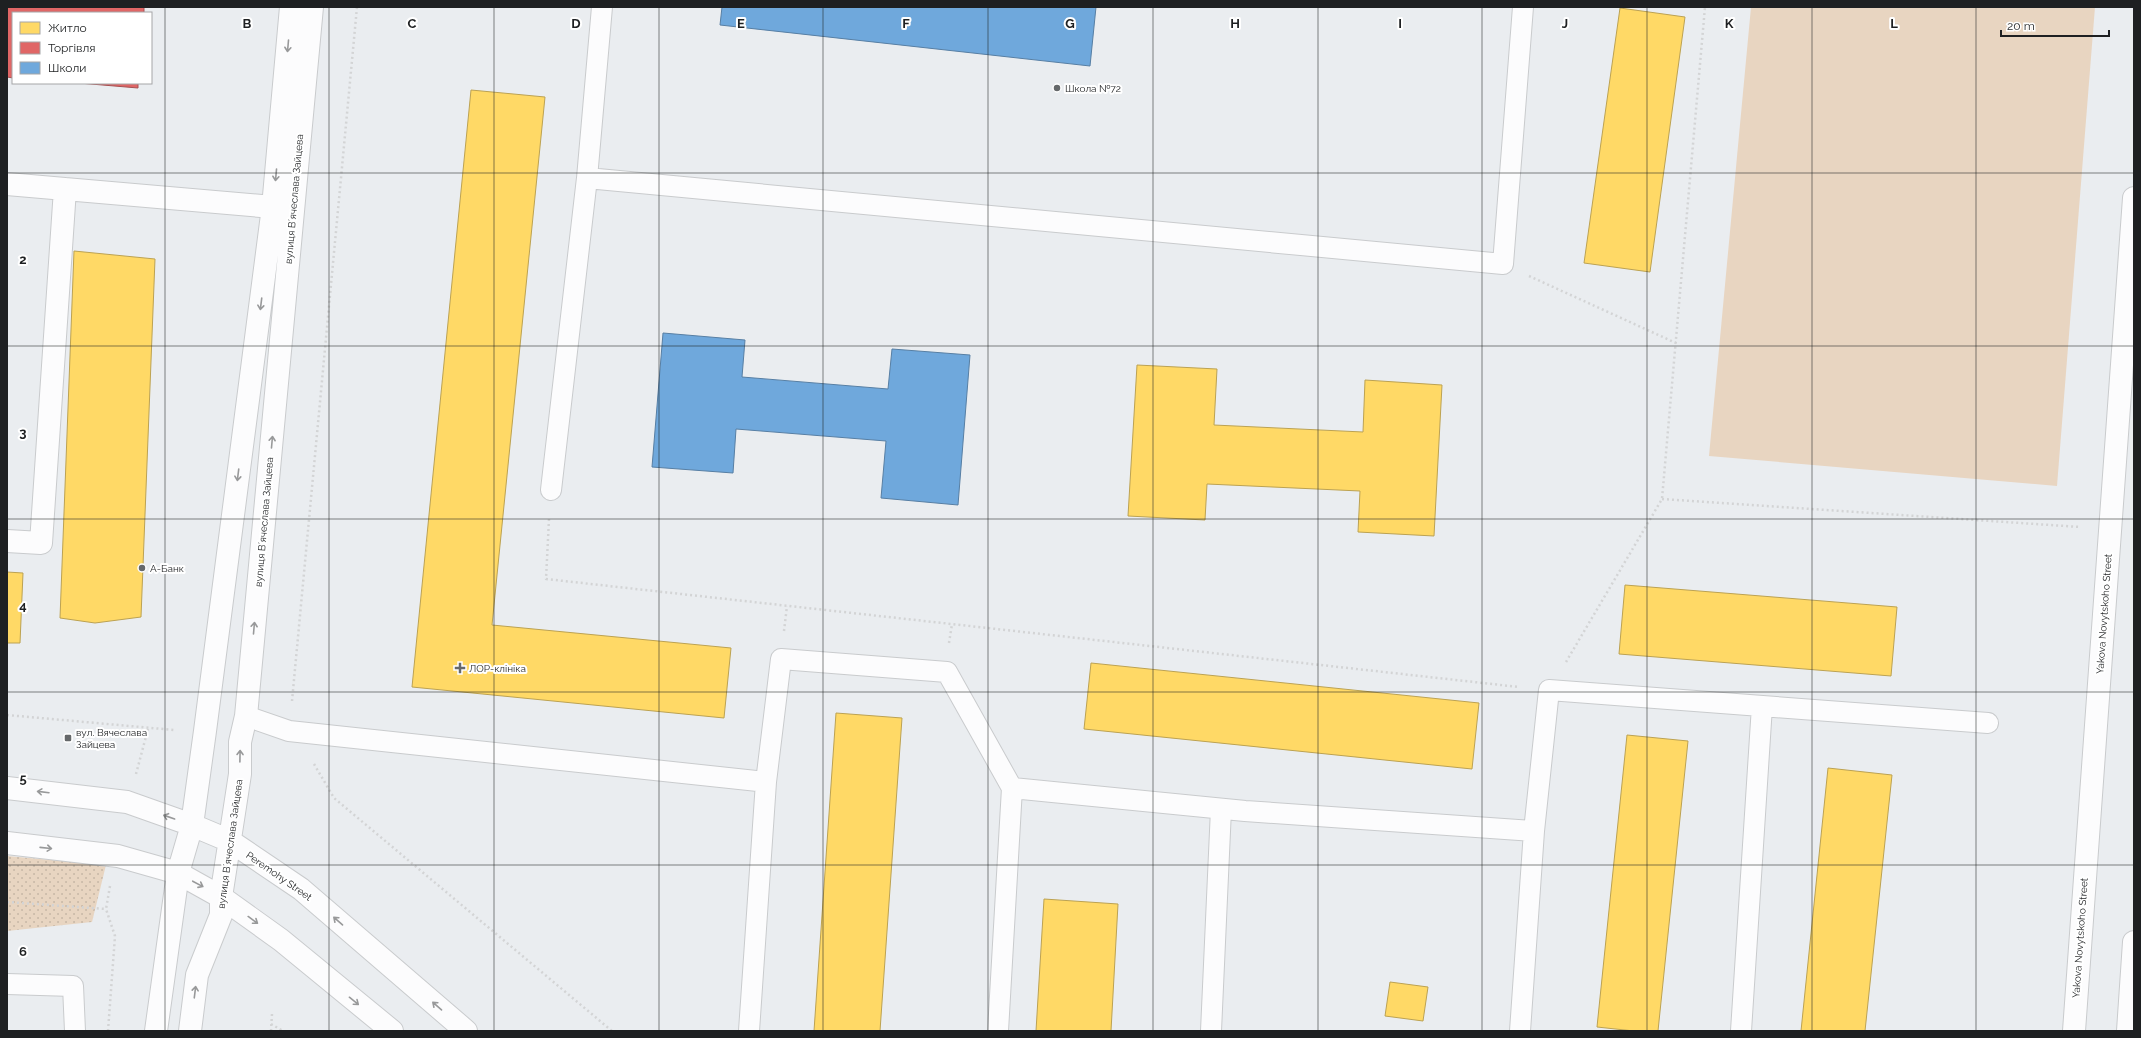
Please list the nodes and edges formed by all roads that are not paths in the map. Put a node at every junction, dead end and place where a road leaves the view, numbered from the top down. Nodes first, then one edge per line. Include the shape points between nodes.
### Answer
1 (291, 7) edge
2 (312, 7) edge
3 (602, 7) edge
4 (1523, 7) edge
5 (587, 178) junction
6 (7, 184) edge
7 (65, 189) junction
8 (2134, 198) edge
9 (273, 207) junction
10 (551, 490) road end
11 (7, 541) edge
12 (1762, 706) junction
13 (246, 716) junction
14 (1988, 723) dead end
15 (766, 782) junction
16 (7, 788) edge
17 (1012, 788) junction
18 (1221, 809) junction
19 (192, 825) junction
20 (1534, 831) junction
21 (230, 841) junction
22 (7, 843) edge
23 (178, 873) junction
24 (221, 897) junction
25 (2134, 942) edge
26 (7, 984) edge
27 (75, 1031) edge
28 (156, 1031) edge
29 (190, 1031) edge
30 (392, 1031) edge
31 (466, 1031) edge
32 (749, 1031) edge
33 (998, 1031) edge
34 (1211, 1031) edge
35 (1520, 1031) edge
36 (1741, 1031) edge
37 (2074, 1031) edge
38 (2128, 1031) edge

1 -> 9 main road, вулиця Вʼячеслава Зайцева
13 -> 2 main road, вулиця Вʼячеслава Зайцева
3 - 5 lane
4 - 5 lane via 1503,264
5 - 10 lane
6 - 7 main road
7 - 9 main road
7 - 11 main road via 41,543
8 - 37 main road, Yakova Novytskoho Street
9 -> 19 main road, вулиця Вʼячеслава Зайцева
12 - 14 lane
12 - 20 lane via 1549,690
12 - 36 lane
13 - 15 lane via 289,731
21 -> 13 main road, вулиця Вʼячеслава Зайцева via 240,774 240,742
15 - 17 lane via 781,659 947,672
15 - 32 lane
19 -> 16 main road, Peremohy Street via 127,802
17 - 18 lane
17 - 33 lane
18 - 20 lane
18 - 34 lane
19 - 21 main road, Peremohy Street
19 - 23 main road, вулиця Вʼячеслава Зайцева
20 - 35 lane
21 - 24 main road, вулиця Вʼячеслава Зайцева
31 -> 21 main road, Peremohy Street via 301,889
22 -> 23 main road via 118,856
23 -> 24 main road
23 - 28 main road, вулиця Вʼячеслава Зайцева
29 -> 24 main road, вулиця Вʼячеслава Зайцева via 197,975 221,915
24 -> 30 main road via 281,940
25 - 38 main road
26 - 27 lane via 73,986

